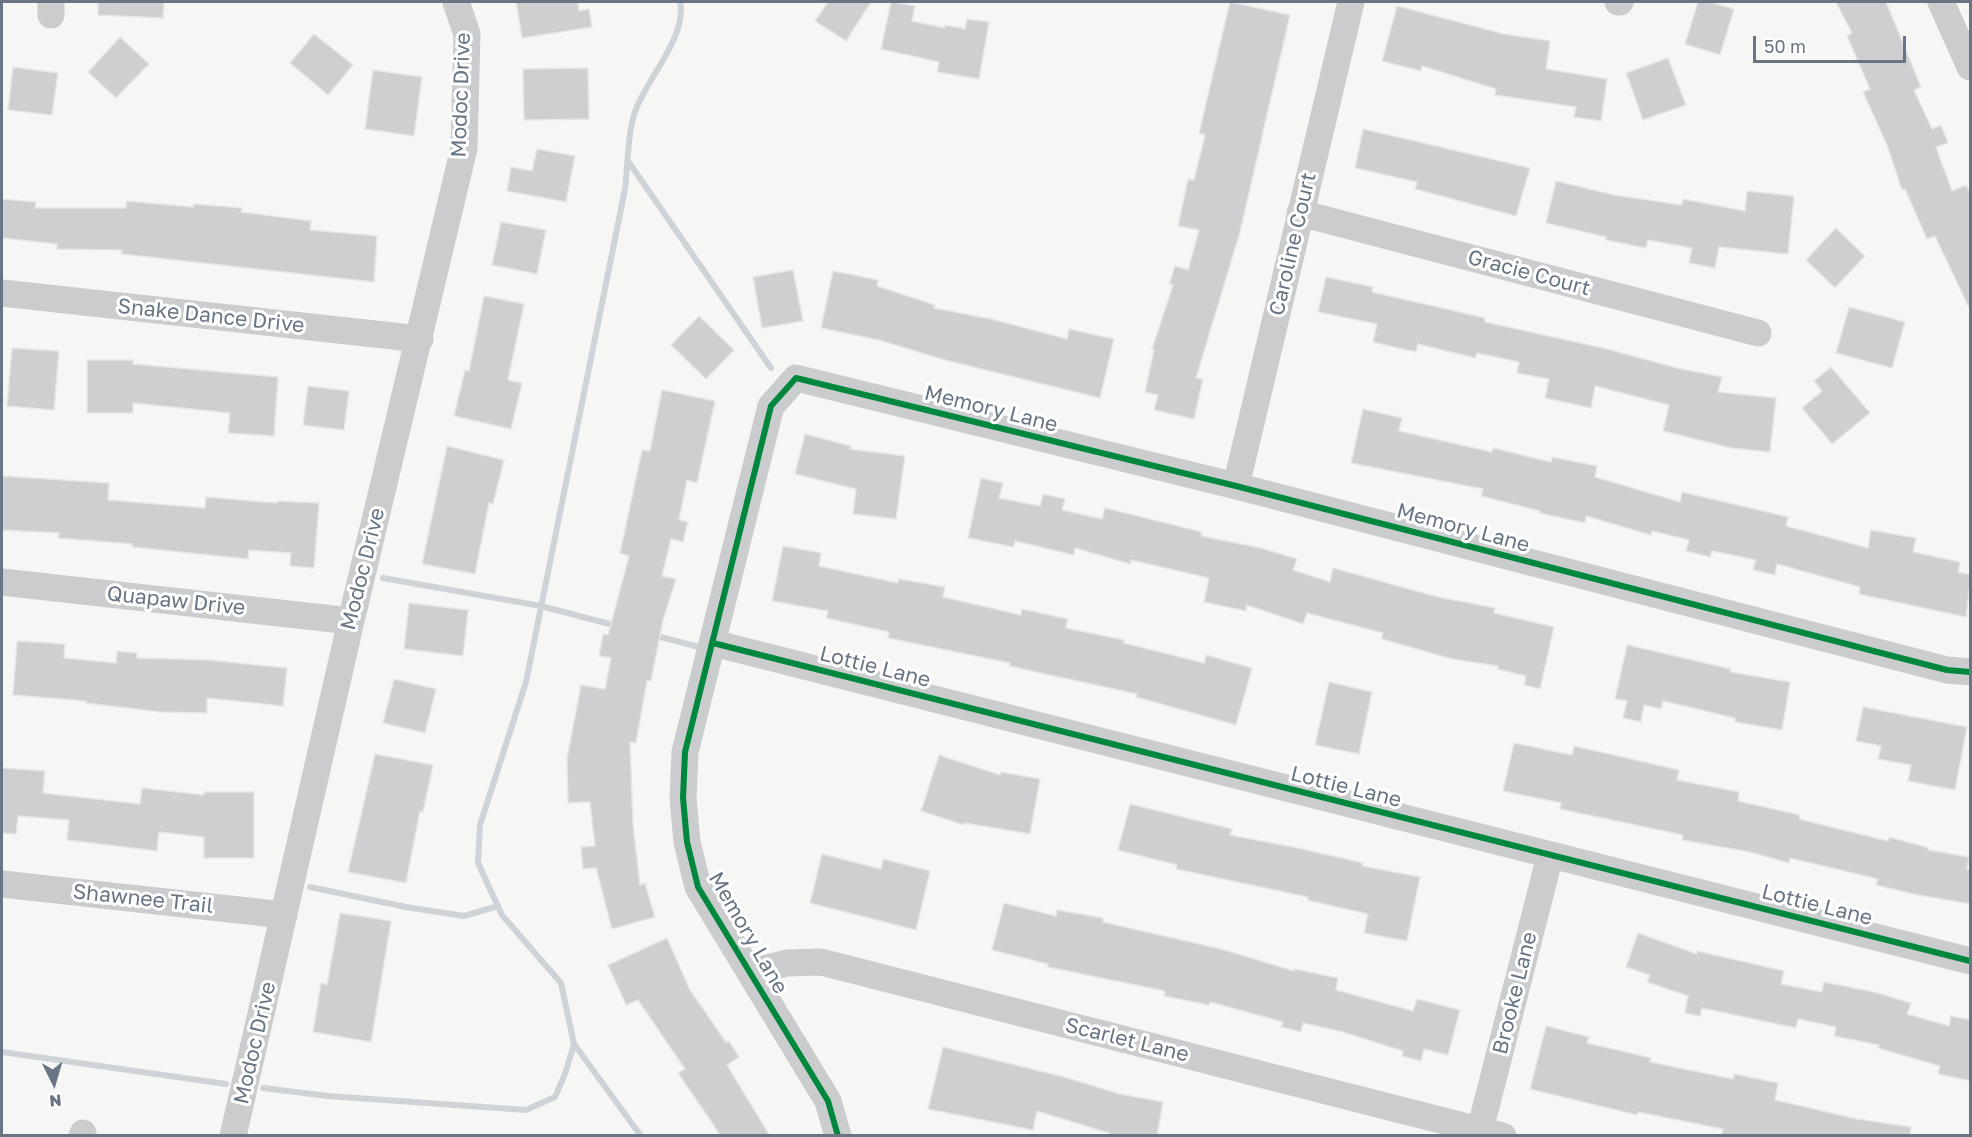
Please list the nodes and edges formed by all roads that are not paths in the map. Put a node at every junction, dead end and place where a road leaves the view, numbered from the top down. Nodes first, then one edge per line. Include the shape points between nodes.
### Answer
1 (456, 2) edge
2 (1351, 2) edge
3 (1941, 2) edge
4 (1971, 67) edge
5 (1300, 213) junction
6 (2, 292) edge
7 (1758, 333) dead end
8 (420, 339) junction
9 (1236, 486) junction
10 (2, 582) edge
11 (351, 621) junction
12 (713, 642) junction
13 (1971, 672) edge
14 (1550, 855) junction
15 (2, 884) edge
16 (284, 915) junction
17 (1971, 961) edge
18 (751, 972) junction
19 (1492, 1133) edge
20 (233, 1136) edge
21 (838, 1136) edge

1 - 8 street, Modoc Drive via 467,34 464,147
2 - 5 street, Caroline Court
3 - 4 street
5 - 7 street, Gracie Court
5 - 9 street, Caroline Court
6 - 8 street, Snake Dance Drive
8 - 11 street, Modoc Drive
9 - 12 street, Memory Lane via 796,378 771,406
9 - 13 street, Memory Lane via 1947,670
10 - 11 street, Quapaw Drive
11 - 16 street, Modoc Drive
12 - 14 street, Lottie Lane
12 - 18 street, Memory Lane via 685,752 687,842 698,887
14 - 17 street, Lottie Lane
14 - 19 street, Brooke Lane
15 - 16 street, Shawnee Trail
16 - 20 street, Modoc Drive
18 - 19 street, Scarlet Lane via 787,963 822,962
18 - 21 street, Memory Lane via 828,1101

